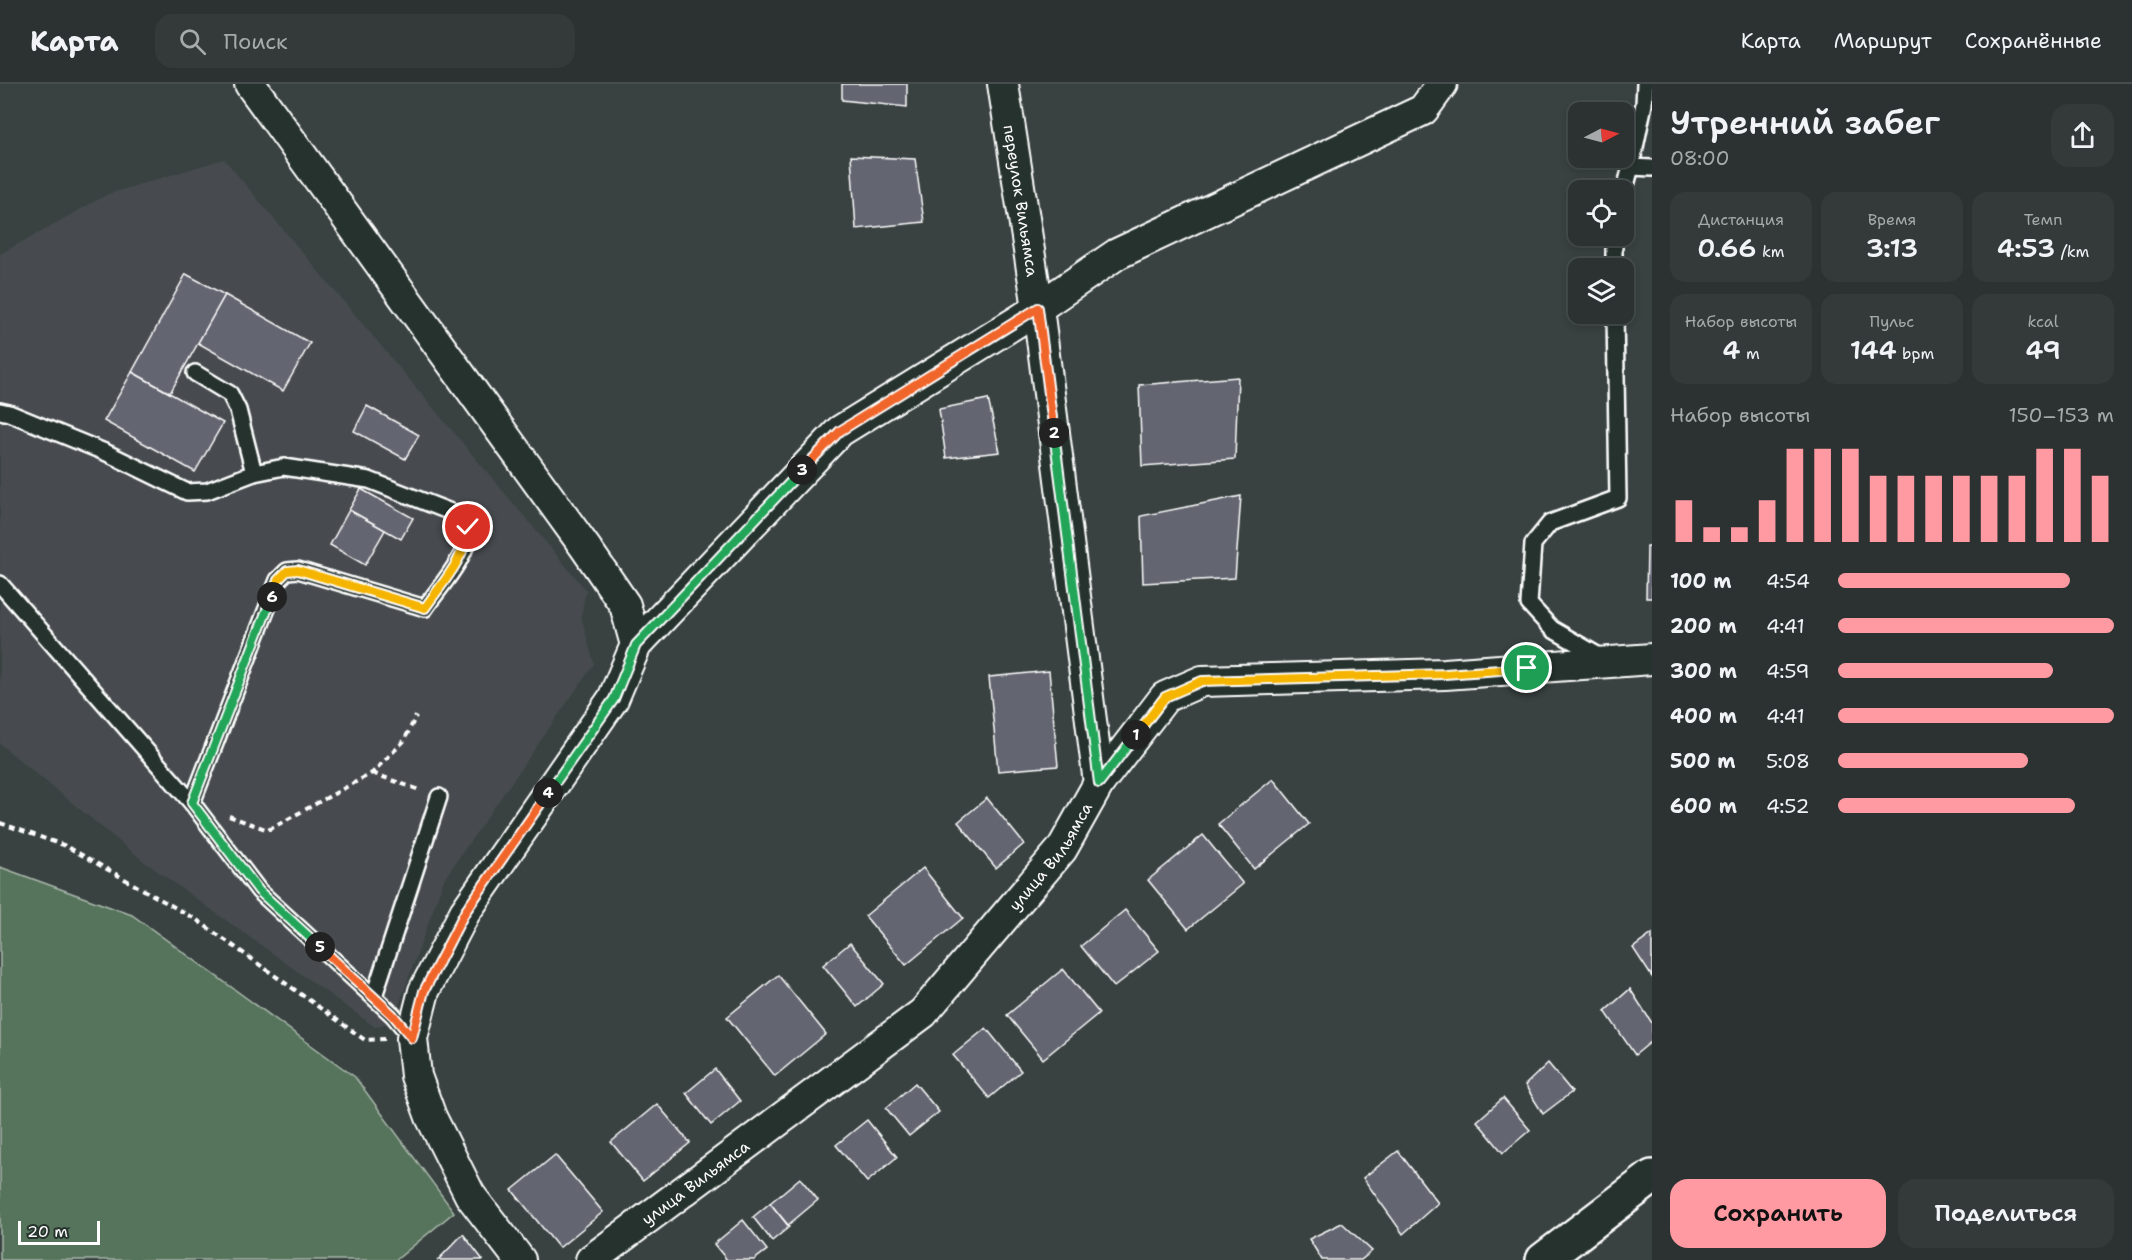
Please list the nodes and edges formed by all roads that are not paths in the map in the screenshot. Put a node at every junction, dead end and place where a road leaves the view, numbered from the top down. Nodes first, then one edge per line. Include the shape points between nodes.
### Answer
1 (250, 84) edge
2 (1003, 84) edge
3 (1442, 84) edge
4 (1645, 84) edge
5 (1634, 153) edge
6 (1631, 168) edge
7 (1634, 168) edge
8 (1652, 168) edge
9 (1628, 180) edge
10 (1038, 308) junction
11 (1615, 324) edge
12 (195, 373) dead end
13 (0, 411) edge
14 (254, 473) junction
15 (0, 584) edge
16 (636, 645) junction
17 (1652, 659) edge
18 (1610, 662) junction
19 (1099, 783) junction
20 (439, 797) road end
21 (192, 803) junction
22 (374, 996) junction
23 (412, 1038) junction
24 (1652, 1177) edge
25 (520, 1260) edge
26 (591, 1260) edge
27 (1543, 1260) edge

1 - 16 street via 625,605
2 - 10 street, переулок Вильямса
3 - 10 street via 1423,110 1117,254
4 - 5 lane
6 - 9 lane
7 - 8 lane
10 - 16 street via 840,431
10 - 19 street, переулок Вильямса
11 - 18 lane via 1618,498 1550,523 1533,544 1529,604 1552,628
12 - 14 lane via 230,394 238,410
13 - 14 lane via 107,453 187,492 207,491
14 - 21 lane via 284,467 369,480 461,516 468,527 468,541 425,608 298,570 287,571 278,580
15 - 21 lane
16 - 23 street via 614,699 465,912 424,991
17 - 18 street, улица Вильямса
18 - 19 street, улица Вильямса via 1445,674 1202,681 1165,697
19 - 26 street, улица Вильямса via 1062,849 923,1013
20 - 22 lane
21 - 22 lane via 259,891
22 - 23 lane
23 - 25 street via 416,1076 431,1117 470,1195
24 - 27 street

